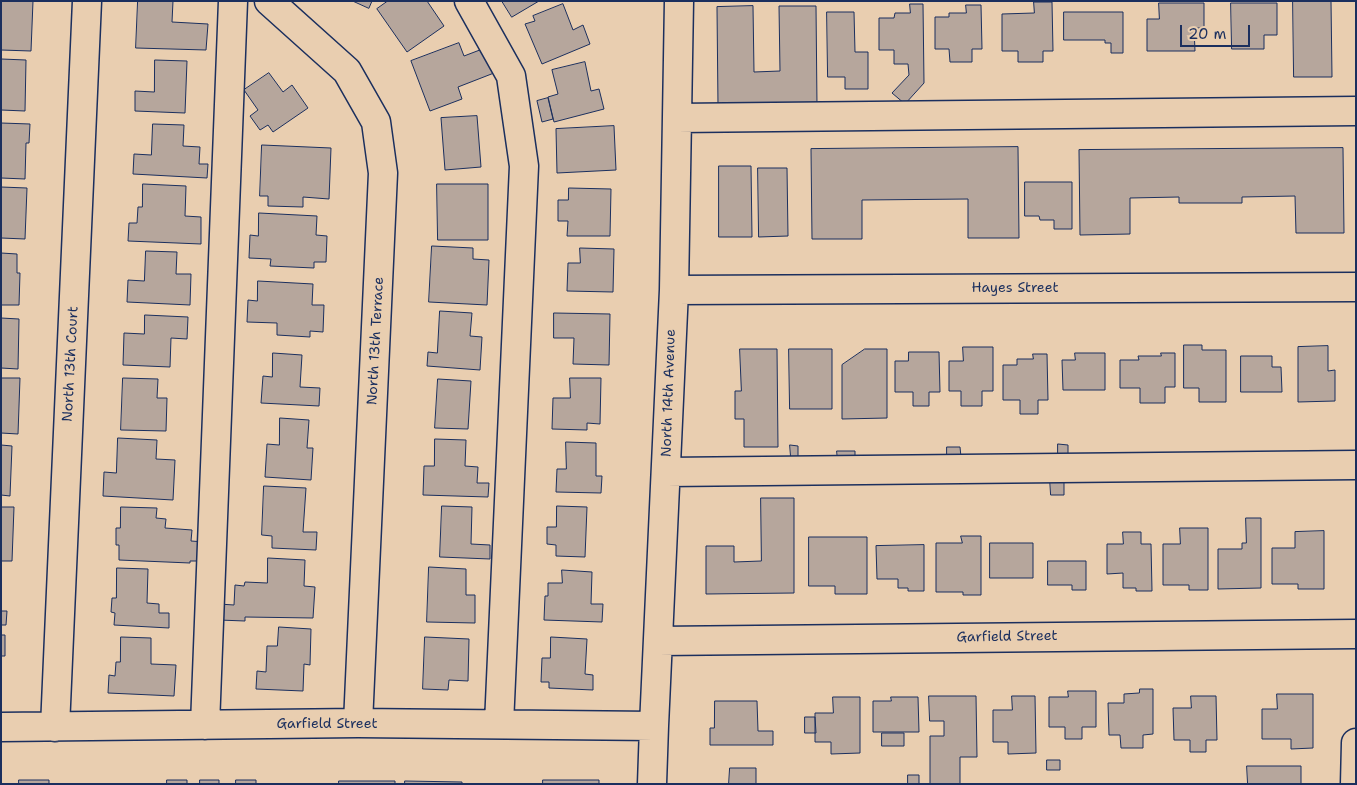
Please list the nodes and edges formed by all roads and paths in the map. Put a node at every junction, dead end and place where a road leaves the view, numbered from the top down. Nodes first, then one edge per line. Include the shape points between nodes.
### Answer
1 (87, 1) edge
2 (233, 1) edge
3 (270, 1) edge
4 (469, 1) edge
5 (679, 1) edge
6 (1356, 111) edge
7 (677, 118) junction
8 (1356, 287) edge
9 (674, 290) junction
10 (1356, 465) edge
11 (666, 472) junction
12 (1356, 634) edge
13 (658, 641) junction
14 (358, 723) junction
15 (499, 724) junction
16 (205, 725) junction
17 (654, 726) junction
18 (1, 727) edge
19 (55, 727) junction
20 (1356, 743) edge
21 (652, 784) edge
22 (1355, 784) edge

1 - 19 street, North 13th Court
2 - 16 street
3 - 14 street, North 13th Terrace via 347,71 376,122 383,173
4 - 15 street via 511,76 524,166
5 - 7 street, North 14th Avenue
6 - 7 street
7 - 9 street, North 14th Avenue
8 - 9 street, Hayes Street
9 - 11 street, North 14th Avenue
10 - 11 street
11 - 13 street, North 14th Avenue
12 - 13 street, Garfield Street
13 - 17 street, North 14th Avenue
14 - 15 street, Garfield Street
14 - 16 street, Garfield Street
15 - 17 street, Garfield Street
16 - 19 street, Garfield Street
17 - 21 street, North 14th Avenue
18 - 19 street, Garfield Street
20 - 22 street

